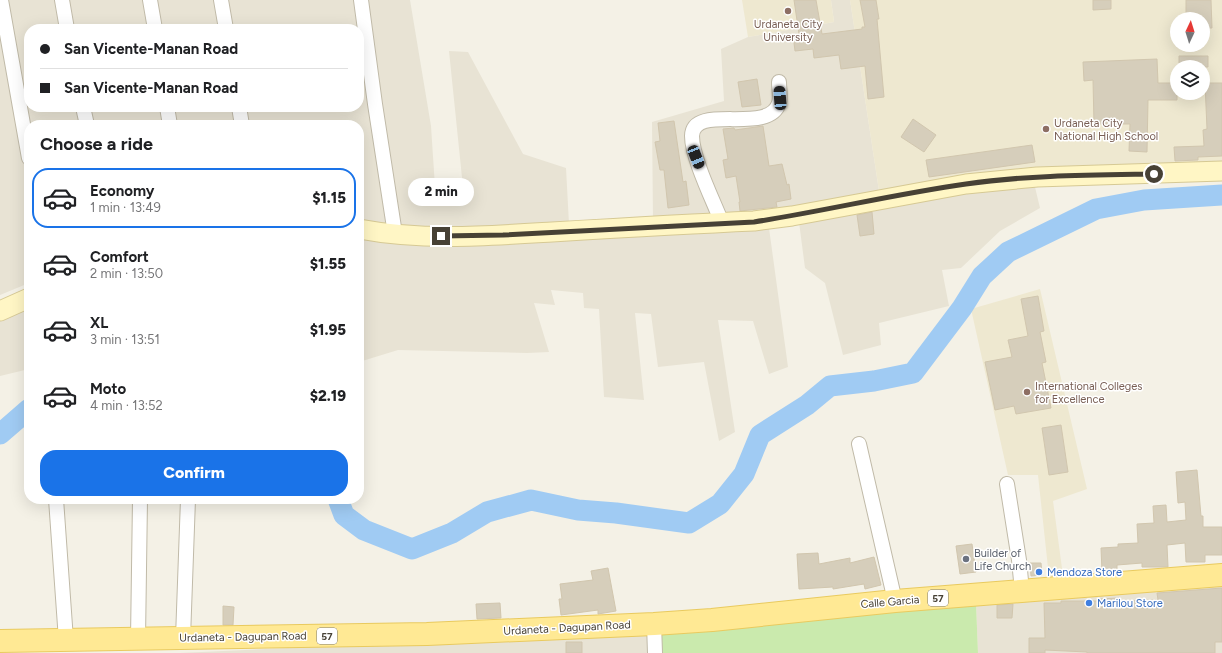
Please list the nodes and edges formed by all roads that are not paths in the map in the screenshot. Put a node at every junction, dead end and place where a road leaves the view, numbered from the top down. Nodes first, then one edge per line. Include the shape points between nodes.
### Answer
1 (62, 0) edge
2 (150, 0) edge
3 (221, 0) edge
4 (361, 0) edge
5 (1, 2) edge
6 (67, 24) edge
7 (154, 24) edge
8 (225, 24) edge
9 (779, 82) dead end
10 (24, 130) edge
11 (1222, 171) edge
12 (722, 222) junction
13 (364, 230) edge
14 (395, 234) junction
15 (24, 300) edge
16 (0, 311) edge
17 (859, 444) dead end
18 (1007, 484) dead end
19 (56, 504) edge
20 (140, 504) edge
21 (188, 504) edge
22 (1222, 575) edge
23 (1022, 591) junction
24 (895, 601) junction
25 (654, 624) junction
26 (183, 638) junction
27 (138, 639) junction
28 (0, 640) edge
29 (66, 640) junction
30 (655, 653) edge

1 - 6 street
2 - 7 street
3 - 8 street
4 - 14 street
5 - 10 street
9 - 12 street via 780,98 778,105 770,114 747,119 710,120 702,122 693,130 696,157
11 - 12 street via 1037,177 966,184 754,222
12 - 14 street via 503,235
13 - 14 street
15 - 16 street
17 - 24 street
18 - 23 street
19 - 29 street
20 - 27 street
21 - 26 street
22 - 23 main road, Calle Garcia / 57
23 - 24 main road, Calle Garcia / 57
24 - 25 main road, Calle Garcia / 57
25 - 26 main road, Urdaneta - Dagupan Road / 57 via 427,634
25 - 30 street
26 - 27 main road, Urdaneta - Dagupan Road / 57
27 - 29 main road, Urdaneta - Dagupan Road / 57
28 - 29 main road, Urdaneta - Dagupan Road / 57

